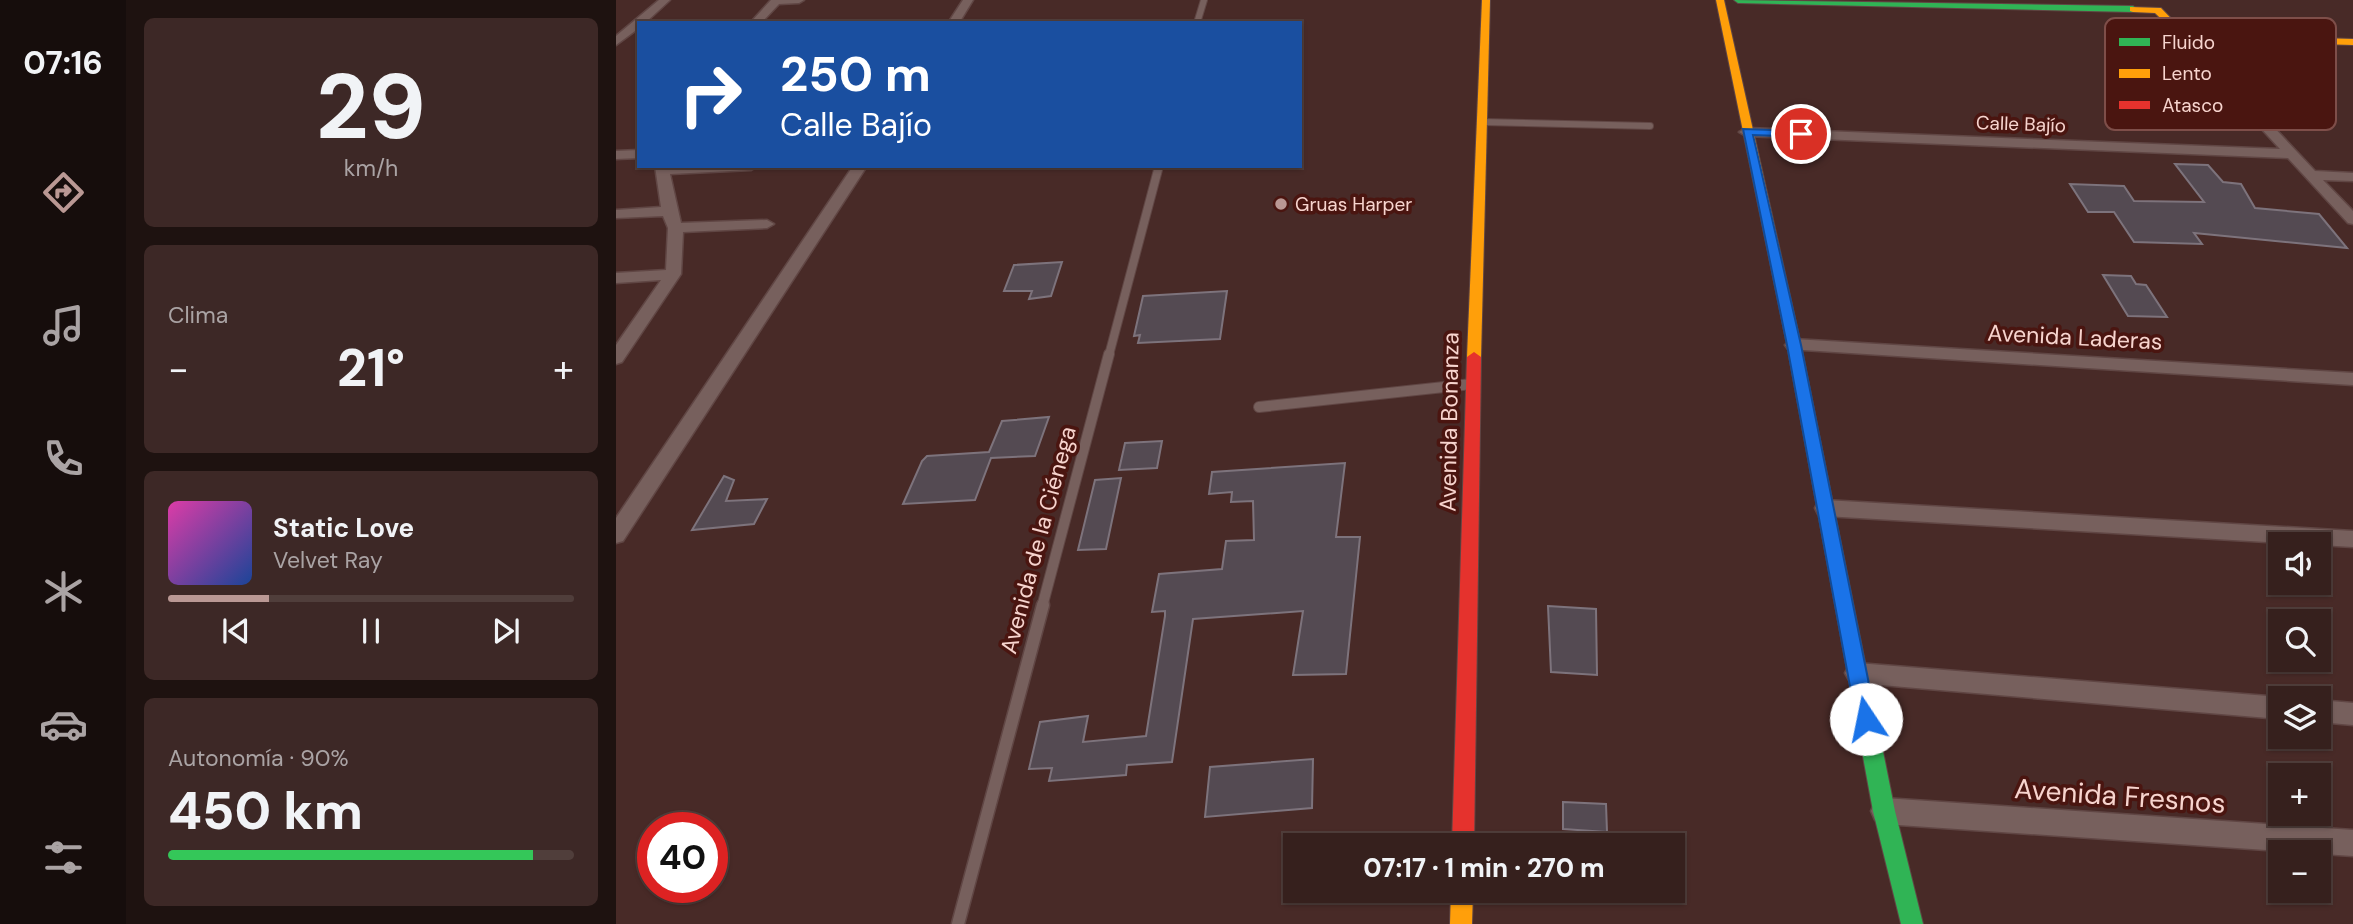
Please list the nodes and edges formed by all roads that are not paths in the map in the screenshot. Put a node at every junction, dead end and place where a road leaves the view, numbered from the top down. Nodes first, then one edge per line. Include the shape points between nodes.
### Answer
1 (665, 0) edge
2 (799, 0) edge
3 (968, 0) edge
4 (1204, 0) edge
5 (1486, 0) edge
6 (1720, 0) edge
7 (1738, 0) edge
8 (777, 1) edge
9 (2153, 5) edge
10 (2165, 18) edge
11 (641, 21) edge
12 (757, 21) edge
13 (954, 21) edge
14 (1199, 21) edge
15 (636, 25) joint
16 (616, 26) edge
17 (616, 42) edge
18 (1482, 122) junction
19 (1650, 126) dead end
20 (2271, 130) edge
21 (1746, 132) junction
22 (637, 154) edge
23 (2294, 154) junction
24 (616, 155) edge
25 (662, 168) edge
26 (859, 168) edge
27 (1158, 168) edge
28 (2310, 175) junction
29 (2353, 177) edge
30 (669, 211) junction
31 (616, 214) edge
32 (2353, 220) edge
33 (767, 224) dead end
34 (675, 228) junction
35 (673, 274) junction
36 (616, 278) edge
37 (1794, 345) junction
38 (618, 353) edge
39 (2353, 379) edge
40 (1473, 384) junction
41 (1259, 407) dead end
42 (1825, 508) junction
43 (616, 536) edge
44 (2353, 539) edge
45 (1857, 673) junction
46 (2268, 707) edge
47 (2331, 712) edge
48 (2353, 714) edge
49 (1884, 811) junction
50 (1463, 833) edge
51 (2353, 843) edge
52 (1462, 903) edge
53 (958, 924) edge
54 (1461, 924) edge
55 (1912, 924) edge

1 - 11 street
2 - 8 street
3 - 13 street
4 - 14 lane
5 - 18 street, Avenida Bonanza
6 - 21 street
7 - 9 street
8 - 12 street
9 - 10 street
15 - 16 street
15 - 17 street
18 - 19 lane
18 - 40 street, Avenida Bonanza
20 - 23 street
21 - 23 street, Calle Bajío
21 - 37 street
22 - 24 street
23 - 28 street
25 - 30 street
26 - 43 street
27 - 53 lane, Avenida de la Ciénega
28 - 29 street
28 - 32 street
30 - 31 street
30 - 34 street
33 - 34 street
34 - 35 street
35 - 36 street
35 - 38 street
37 - 39 street, Avenida Laderas
37 - 42 street
40 - 41 lane
40 - 50 street, Avenida Bonanza
42 - 44 street
42 - 45 street
45 - 46 street
45 - 49 street
47 - 48 street
49 - 51 street, Avenida Fresnos
49 - 55 street
52 - 54 street

